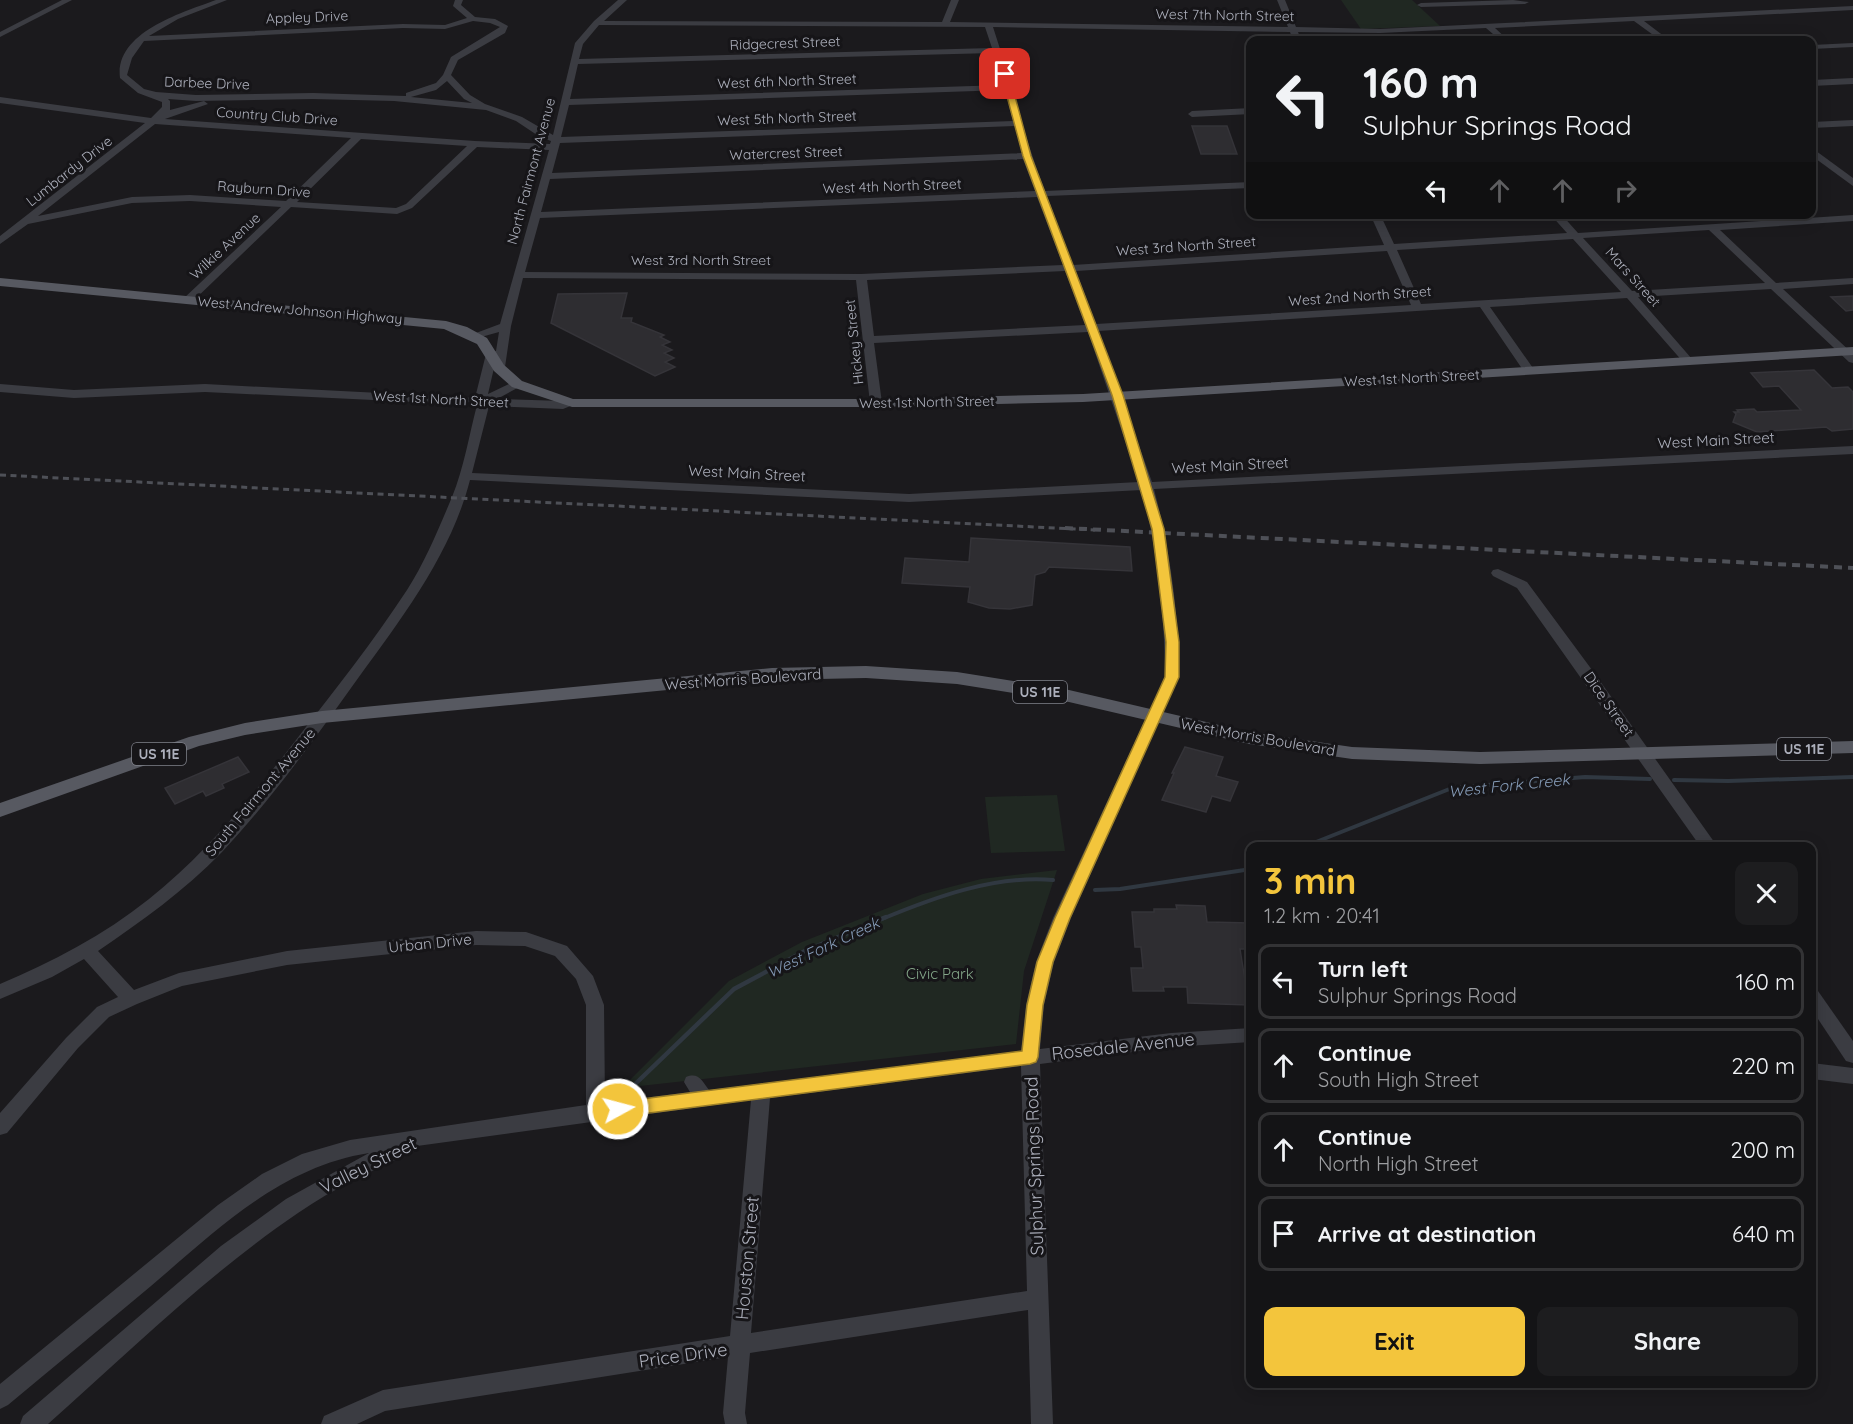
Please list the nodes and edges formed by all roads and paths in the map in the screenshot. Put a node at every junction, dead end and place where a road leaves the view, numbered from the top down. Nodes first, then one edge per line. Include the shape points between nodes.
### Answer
1 (68, 0) edge
2 (223, 0) edge
3 (459, 0) edge
4 (623, 0) edge
5 (955, 0) edge
6 (1281, 0) edge
7 (1525, 2) dead end
8 (1418, 3) edge
9 (1853, 8) edge
10 (1429, 13) dead end
11 (1635, 18) junction
12 (473, 19) junction
13 (1437, 20) dead end
14 (597, 23) junction
15 (945, 24) junction
16 (988, 25) junction
17 (1488, 25) junction
18 (1446, 28) junction
19 (1292, 29) junction
20 (0, 35) edge
21 (1295, 36) edge
22 (1500, 36) edge
23 (1660, 36) edge
24 (142, 39) junction
25 (1853, 45) edge
26 (1816, 47) edge
27 (997, 50) junction
28 (574, 62) junction
29 (448, 77) junction
30 (1853, 81) edge
31 (1816, 83) edge
32 (1009, 87) junction
33 (156, 95) junction
34 (394, 98) junction
35 (241, 99) junction
36 (0, 100) edge
37 (565, 102) junction
38 (487, 107) junction
39 (1246, 111) edge
40 (1192, 114) dead end
41 (153, 121) junction
42 (1019, 123) junction
43 (1853, 123) edge
44 (1816, 125) edge
45 (358, 136) junction
46 (475, 144) junction
47 (554, 144) junction
48 (1816, 154) edge
49 (1027, 156) junction
50 (545, 176) junction
51 (1853, 183) edge
52 (1246, 185) edge
53 (1043, 194) junction
54 (290, 204) junction
55 (534, 215) junction
56 (1853, 218) edge
57 (1377, 219) edge
58 (1559, 219) edge
59 (27, 220) junction
60 (1711, 227) junction
61 (1575, 237) junction
62 (0, 241) edge
63 (1390, 248) junction
64 (1071, 268) junction
65 (519, 275) junction
66 (861, 277) junction
67 (1853, 281) edge
68 (0, 282) edge
69 (1773, 285) junction
70 (1629, 294) junction
71 (187, 301) junction
72 (1482, 303) junction
73 (1417, 307) junction
74 (505, 326) junction
75 (1091, 328) junction
76 (474, 336) junction
77 (869, 340) junction
78 (492, 354) junction
79 (1850, 354) edge
80 (1688, 361) junction
81 (499, 368) junction
82 (1529, 371) junction
83 (518, 384) junction
84 (0, 388) edge
85 (1117, 395) junction
86 (484, 401) junction
87 (572, 403) junction
88 (876, 403) junction
89 (1853, 450) edge
90 (466, 476) junction
91 (1146, 486) junction
92 (1498, 573) dead end
93 (322, 717) junction
94 (1154, 717) junction
95 (1853, 747) edge
96 (1643, 753) junction
97 (0, 810) edge
98 (1705, 842) edge
99 (86, 950) junction
100 (0, 992) edge
101 (130, 999) junction
102 (1816, 1002) edge
103 (1246, 1035) edge
104 (1853, 1056) edge
105 (1030, 1057) junction
106 (1816, 1071) edge
107 (1853, 1076) edge
108 (693, 1082) dead end
109 (761, 1093) junction
110 (705, 1099) junction
111 (596, 1112) junction
112 (0, 1127) edge
113 (424, 1138) junction
114 (1038, 1299) junction
115 (739, 1346) junction
116 (0, 1398) edge
117 (31, 1424) edge
118 (332, 1424) edge
119 (736, 1424) edge
120 (1042, 1424) edge

1 - 20 street
2 - 24 street, Darbee Drive via 152,28
3 - 12 street via 457,6
4 - 14 street, North Fairmont Avenue
5 - 15 street
6 - 19 street
7 - 8 street
8 - 10 street
9 - 11 street, West 7th North Street
11 - 17 street, West 7th North Street
11 - 23 street
12 - 24 street, Appley Drive via 445,27
12 - 29 street, Darbee Drive via 504,26 502,31 454,58
13 - 18 street
14 - 15 street, West 7th North Street
14 - 28 street, North Fairmont Avenue via 579,43
15 - 16 street, West 7th North Street
16 - 19 street, West 7th North Street
16 - 27 street, Sulphur Springs Road
17 - 18 street, West 7th North Street
17 - 22 street
18 - 19 street, West 7th North Street
19 - 21 street
24 - 33 street, Darbee Drive via 125,64 123,76 141,91
25 - 26 street
27 - 28 street, Ridgecrest Street
27 - 32 street, Sulphur Springs Road
28 - 37 street, North Fairmont Avenue
29 - 34 street, Darbee Drive via 430,89
29 - 38 street, Darbee Drive via 467,97
30 - 31 street
32 - 37 street, West 6th North Street
32 - 42 street, Sulphur Springs Road
33 - 35 street, Darbee Drive
33 - 41 street via 166,101 166,108
34 - 35 street, Darbee Drive
34 - 38 street, Darbee Drive
35 - 41 street via 191,106
36 - 41 street, Country Club Drive
37 - 47 street, North Fairmont Avenue
38 - 47 street, Darbee Drive via 519,118
39 - 40 street
41 - 45 street, Country Club Drive
41 - 59 street, Lumbardy Drive
42 - 47 street, West 5th North Street
42 - 49 street, Sulphur Springs Road
43 - 44 street
45 - 46 street, Country Club Drive
45 - 54 street, Wilkie Avenue
46 - 47 street, Country Club Drive
46 - 54 street, Rayburn Drive via 409,206 397,211
47 - 50 street, North Fairmont Avenue
48 - 51 street
49 - 50 street, Watercrest Street
49 - 53 street, Sulphur Springs Road
50 - 55 street, North Fairmont Avenue
52 - 53 street, West 4th North Street
53 - 55 street, West 4th North Street
53 - 64 street, Sulphur Springs Road
54 - 59 street, Rayburn Drive via 190,198 132,200
54 - 71 street, Wilkie Avenue
55 - 65 street, North Fairmont Avenue
56 - 60 street, West 3rd North Street
57 - 63 street
58 - 61 street, Mars Street
59 - 62 street, Lumbardy Drive
60 - 61 street, West 3rd North Street
60 - 69 street
61 - 63 street, West 3rd North Street
61 - 70 street, Mars Street
63 - 64 street, West 3rd North Street
63 - 73 street
64 - 66 street, West 3rd North Street
64 - 75 street, Sulphur Springs Road
65 - 66 street, West 3rd North Street
65 - 74 street, North Fairmont Avenue
66 - 77 street, Hickey Street
67 - 69 street, West 2nd North Street
68 - 71 main road, West Andrew Johnson Highway
69 - 70 street, West 2nd North Street
69 - 79 street
70 - 72 street, West 2nd North Street
70 - 80 street, Mars Street
71 - 76 main road, West Andrew Johnson Highway via 409,320 446,325
72 - 73 street, West 2nd North Street
72 - 82 street
73 - 75 street, West 2nd North Street
74 - 76 street
74 - 81 street, North Fairmont Avenue
75 - 77 street, West 2nd North Street
75 - 85 street, Sulphur Springs Road
76 - 78 main road, West Andrew Johnson Highway
77 - 88 street, Hickey Street
78 - 81 main road, West Andrew Johnson Highway
78 - 86 street via 482,393
79 - 80 main road, West 1st North Street
80 - 82 main road, West 1st North Street
81 - 83 main road, West Andrew Johnson Highway
82 - 85 main road, West 1st North Street
83 - 86 street
83 - 87 main road, West Andrew Johnson Highway
84 - 86 street, West 1st North Street via 74,394 205,388
85 - 88 main road, West 1st North Street
85 - 91 street, Sulphur Springs Road
86 - 87 street, West 1st North Street
86 - 90 street
87 - 88 main road, West 1st North Street
89 - 91 street, West Main Street
90 - 91 street, West Main Street via 909,498
90 - 93 street, South Fairmont Avenue via 414,590
91 - 94 street, Sulphur Springs Road via 1158,529 1172,642 1172,677
92 - 96 street, Dice Street via 1522,585
93 - 94 main road, West Morris Boulevard / US 11E via 772,674 866,672 957,678 1069,696
93 - 97 main road, West Morris Boulevard / US 11E via 195,741
93 - 99 street, South Fairmont Avenue via 216,848 155,904
94 - 96 main road, West Morris Boulevard / US 11E via 1249,738 1352,753 1470,758
94 - 105 street, Sulphur Springs Road via 1045,962 1035,1005
95 - 96 main road, West Morris Boulevard / US 11E
96 - 98 street, Dice Street
99 - 100 street, South Fairmont Avenue
99 - 101 street
101 - 111 street, Urban Drive via 179,980 287,958 476,938 526,939 561,951 584,976 595,1005
101 - 112 street via 103,1012
102 - 104 street
103 - 105 street, Rosedale Avenue
105 - 109 street, Rosedale Avenue
105 - 114 street, Sulphur Springs Road
106 - 107 street
108 - 110 street
109 - 110 street, Rosedale Avenue
109 - 115 street, Houston Street
110 - 111 street, Rosedale Avenue
111 - 113 street, Rosedale Avenue
113 - 116 street, Valley Street via 350,1148 309,1160 269,1180 216,1218
113 - 117 street, Valley Street via 327,1184 265,1225 228,1252
114 - 115 street, Price Drive
114 - 120 street, Sulphur Springs Road
115 - 118 street, Price Drive via 383,1401
115 - 119 street, Houston Street

